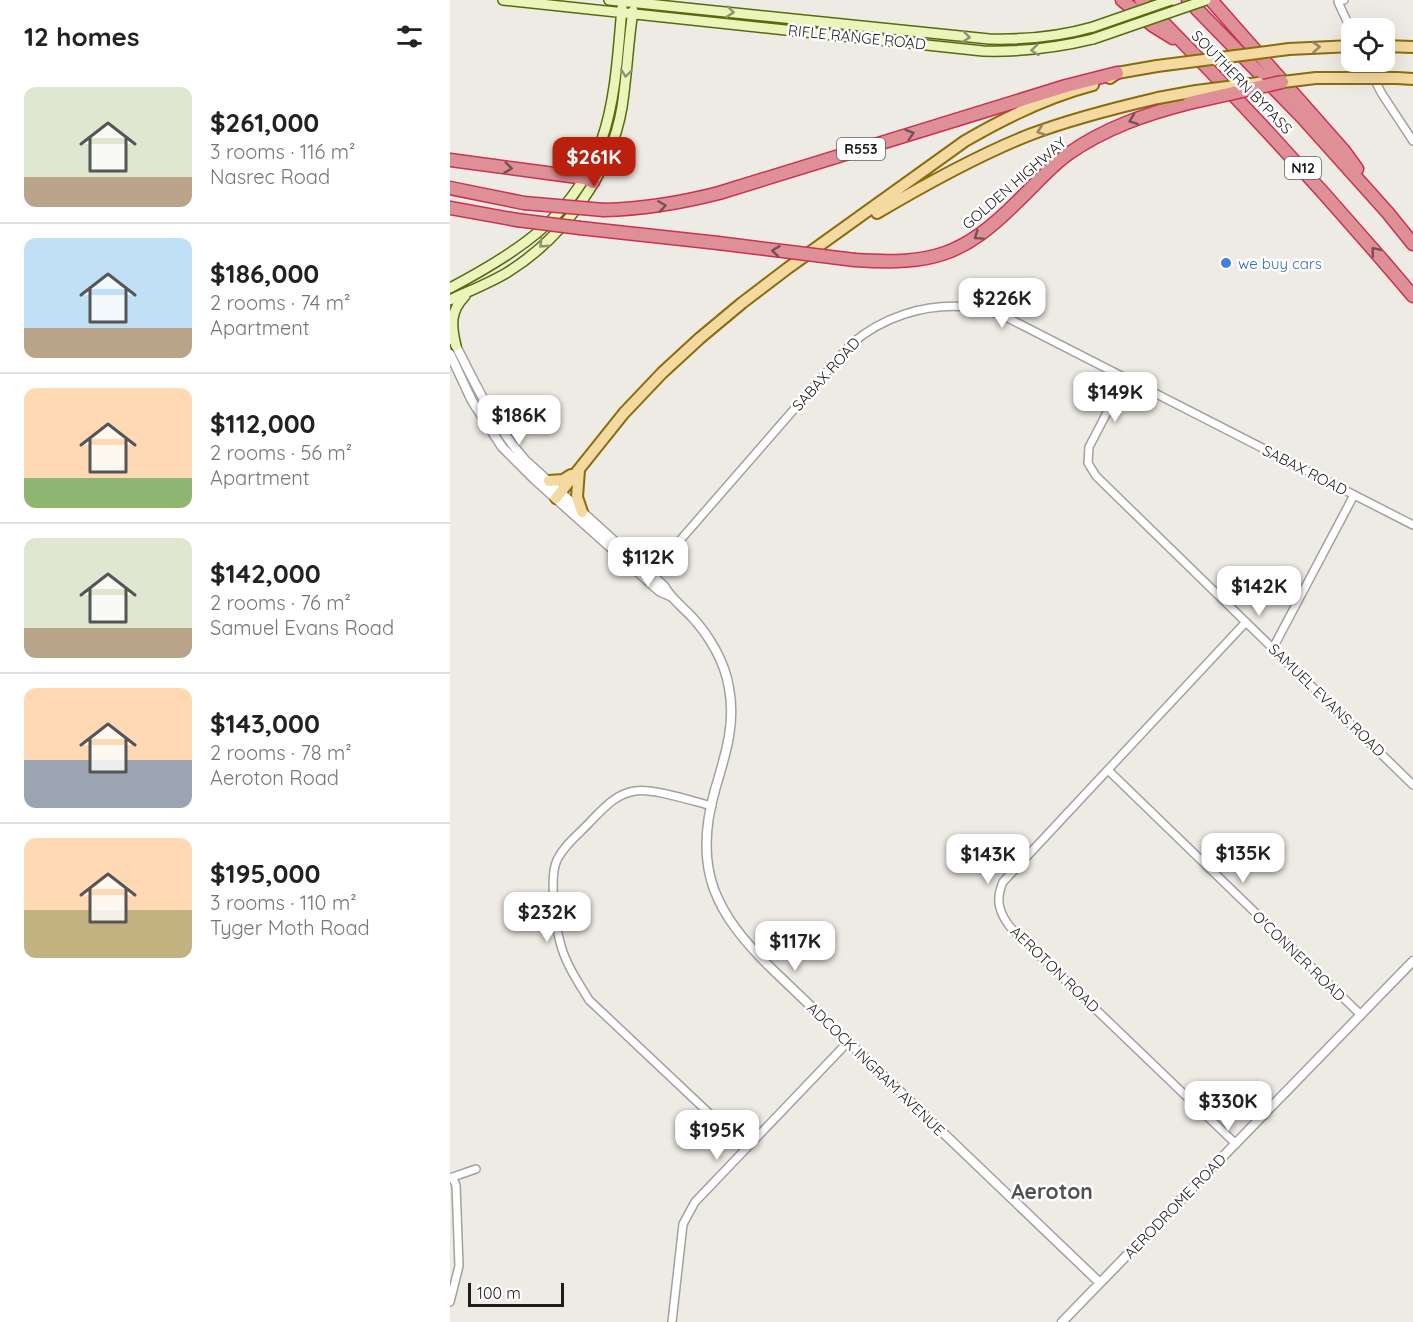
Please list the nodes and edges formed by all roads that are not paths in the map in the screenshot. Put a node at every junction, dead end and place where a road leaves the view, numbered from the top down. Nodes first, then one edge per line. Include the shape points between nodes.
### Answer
1 (503, 0) edge
2 (609, 0) edge
3 (1122, 0) edge
4 (1141, 0) edge
5 (1171, 0) edge
6 (1188, 0) edge
7 (1206, 0) edge
8 (1210, 0) edge
9 (622, 1) edge
10 (1341, 1) edge
11 (635, 3) junction
12 (606, 12) junction
13 (621, 13) junction
14 (633, 15) junction
15 (653, 17) junction
16 (1347, 18) edge
17 (630, 36) junction
18 (618, 40) junction
19 (1187, 46) junction
20 (1341, 46) edge
21 (1395, 46) edge
22 (1413, 47) edge
23 (1370, 72) edge
24 (1117, 73) junction
25 (1413, 79) edge
26 (1282, 82) junction
27 (1413, 141) edge
28 (450, 160) edge
29 (589, 180) junction
30 (450, 188) edge
31 (450, 208) edge
32 (1388, 213) junction
33 (827, 242) junction
34 (1413, 244) edge
35 (450, 288) edge
36 (474, 289) junction
37 (1413, 296) edge
38 (450, 300) edge
39 (450, 333) edge
40 (456, 346) junction
41 (450, 354) edge
42 (1125, 378) junction
43 (579, 469) junction
44 (549, 481) junction
45 (558, 495) junction
46 (1354, 495) junction
47 (582, 512) junction
48 (1413, 525) edge
49 (649, 576) junction
50 (1246, 622) junction
51 (1273, 648) junction
52 (1109, 771) junction
53 (1413, 785) edge
54 (712, 806) junction
55 (1413, 961) edge
56 (1361, 1015) junction
57 (848, 1042) junction
58 (1236, 1144) junction
59 (746, 1148) junction
60 (476, 1169) dead end
61 (451, 1177) edge
62 (1100, 1283) junction
63 (450, 1302) edge
64 (672, 1322) edge
65 (1062, 1322) edge

1 - 12 main road, RIFLE RANGE ROAD
2 - 9 main road, RIFLE RANGE ROAD
3 - 19 highway via 1152,25
4 - 19 highway, SOUTHERN BYPASS / N12
11 -> 5 main road, RIFLE RANGE ROAD, bridge via 989,39 1032,39 1093,27
6 - 32 highway, SOUTHERN BYPASS / N12
7 -> 15 main road, RIFLE RANGE ROAD, bridge via 1093,39 1033,51 983,51
8 - 32 highway via 1344,151
9 - 11 main road, RIFLE RANGE ROAD
9 - 13 main road
10 - 16 street
11 - 14 main road
12 - 13 main road, RIFLE RANGE ROAD
12 - 18 main road via 615,20
13 - 14 main road, RIFLE RANGE ROAD
13 - 18 main road
14 - 15 main road, RIFLE RANGE ROAD
14 - 17 main road
15 - 17 main road via 639,22
17 -> 29 main road via 622,108 612,143
18 - 29 main road via 603,138
37 -> 19 highway, SOUTHERN BYPASS / N12 via 1299,164
24 -> 20 main road, R553, bridge via 1289,49
21 - 22 main road
23 - 27 street
30 -> 24 highway, R553, bridge via 524,203 604,210 671,205
24 - 33 main road via 1035,105 965,141
25 - 26 main road, GOLDEN HIGHWAY, bridge via 1316,78
26 -> 31 highway, GOLDEN HIGHWAY, bridge via 1189,103 1124,123 1088,141 1050,169 994,224 960,247 927,259 855,260 517,220
26 -> 33 main road, bridge via 1158,98 1088,116 1010,143 938,177
28 -> 29 highway
29 - 35 main road via 529,240
29 -> 36 main road via 573,212 535,251 508,272
32 - 34 highway, SOUTHERN BYPASS / N12
33 - 43 main road via 742,303 692,345 624,413
36 - 38 main road
36 - 40 main road via 458,302 452,315
39 - 40 street, ADCOCK INGRAM AVENUE
40 - 44 street, ADCOCK INGRAM AVENUE via 496,423 525,460
41 - 45 street, ADCOCK INGRAM AVENUE via 472,401 497,440 519,466
42 - 46 street, SABAX ROAD
42 - 49 street, SABAX ROAD via 1000,314 970,307 913,311 874,326 850,345
42 - 50 street, SAMUEL EVANS ROAD via 1089,447 1088,463 1096,476
43 - 44 main road via 563,480
43 - 45 main road
43 - 47 main road via 577,496
44 - 45 street, ADCOCK INGRAM AVENUE
45 - 47 street, ADCOCK INGRAM AVENUE
45 - 49 street, ADCOCK INGRAM AVENUE
46 - 48 street, SABAX ROAD
46 - 51 street
47 - 49 street, ADCOCK INGRAM AVENUE
49 - 54 street, ADCOCK INGRAM AVENUE via 659,591 691,616 712,644 729,685 729,744
50 - 51 street, SAMUEL EVANS ROAD
50 - 52 street, AEROTON ROAD
51 - 53 street, SAMUEL EVANS ROAD
52 - 56 street, O'CONNER ROAD
52 - 58 street, AEROTON ROAD via 1003,882 998,894 999,911 1011,928
54 - 57 street, ADCOCK INGRAM AVENUE via 706,842 708,864 725,915 745,942
54 - 59 street via 641,790 619,796 556,861 554,894 560,943 589,1000
55 - 56 street, AERODROME ROAD
56 - 58 street, AERODROME ROAD
57 - 59 street
57 - 62 street, ADCOCK INGRAM AVENUE
58 - 62 street, AERODROME ROAD
59 - 64 street via 694,1202 683,1224
60 - 61 street
61 - 63 street via 456,1185 459,1266
62 - 65 street, AERODROME ROAD

